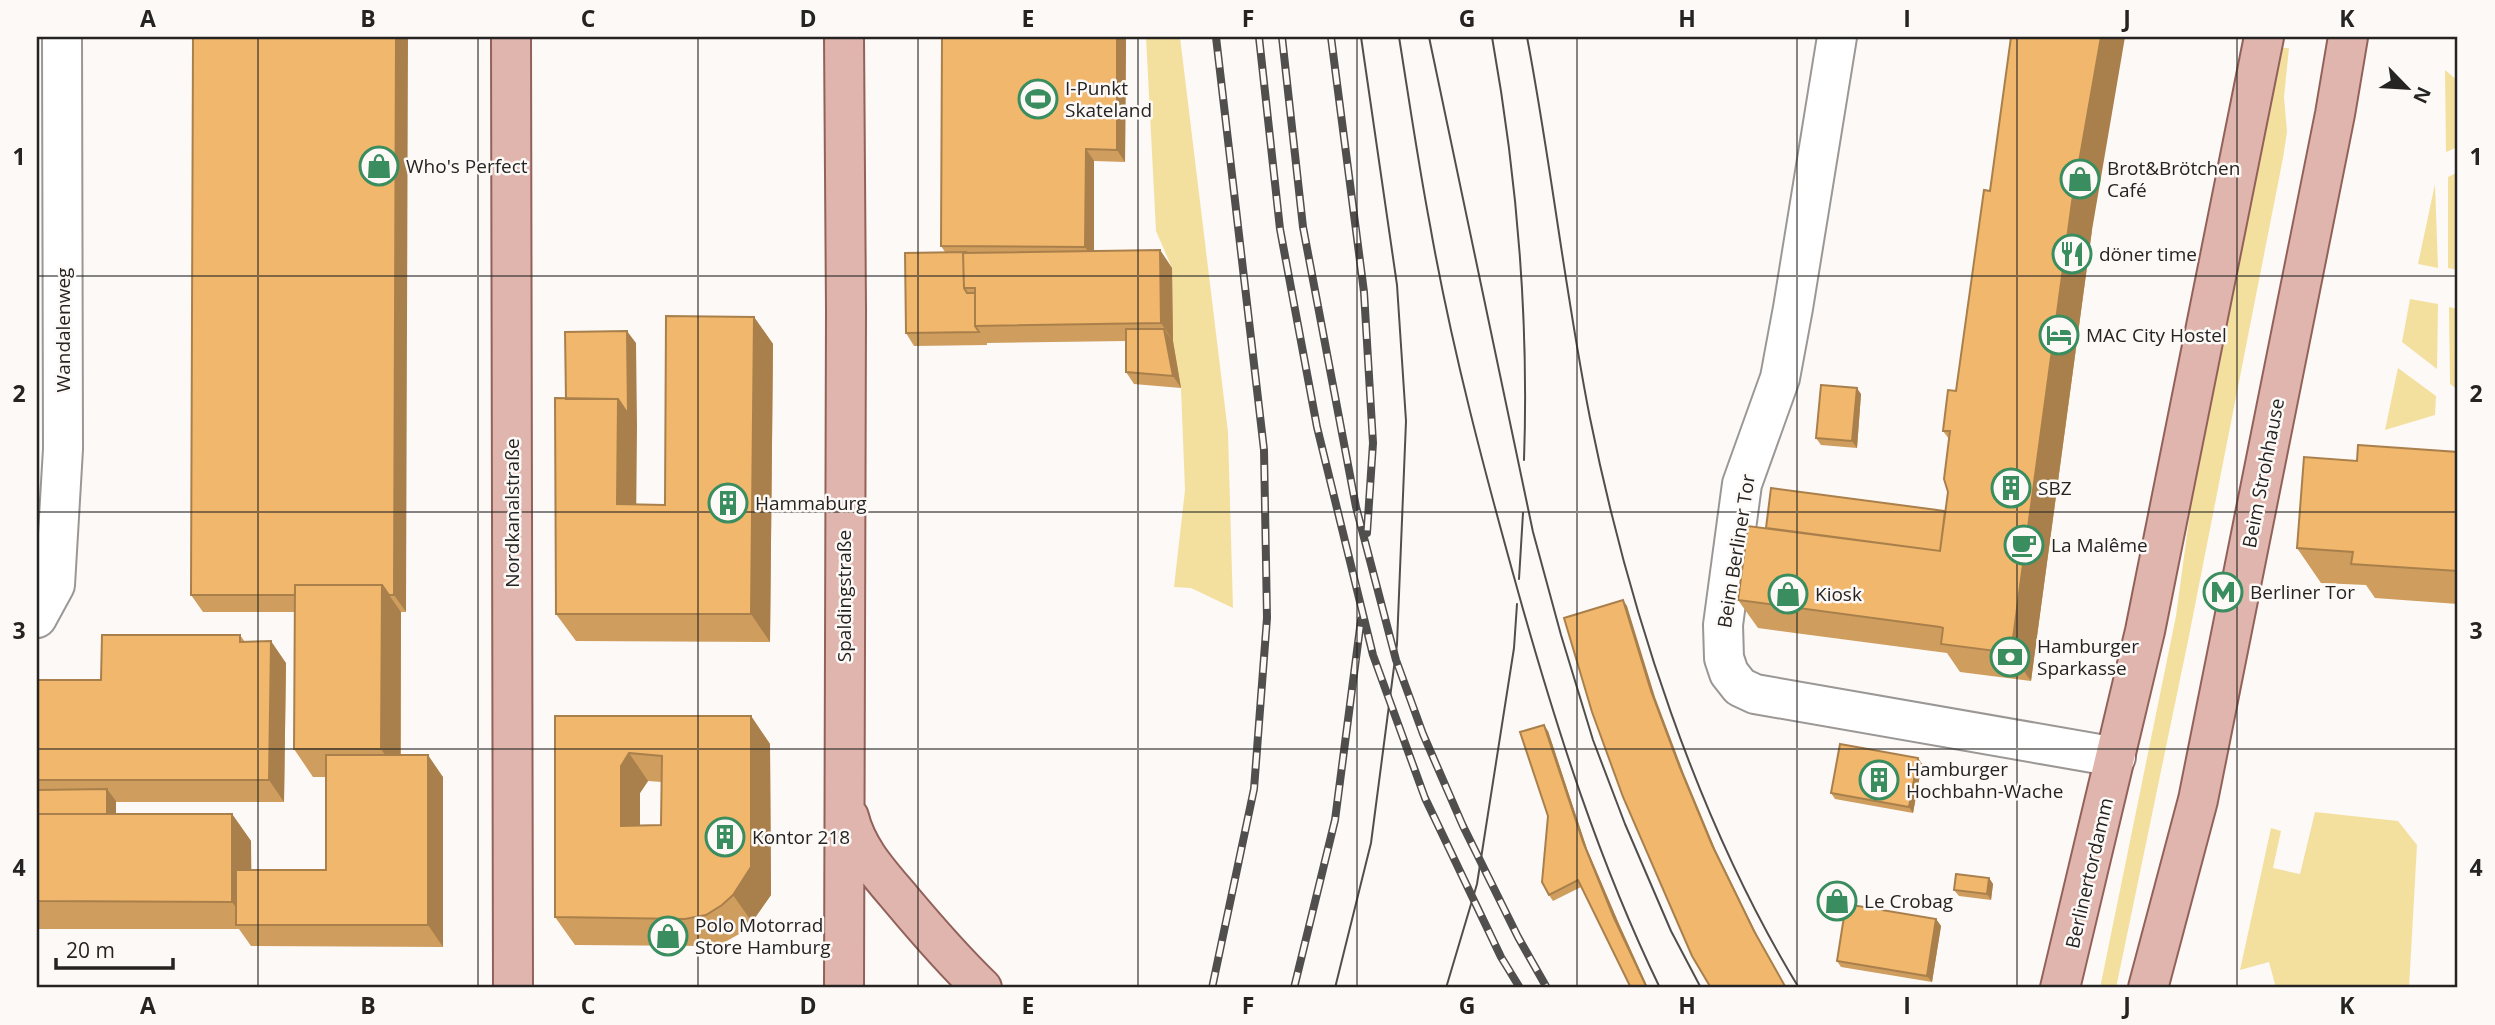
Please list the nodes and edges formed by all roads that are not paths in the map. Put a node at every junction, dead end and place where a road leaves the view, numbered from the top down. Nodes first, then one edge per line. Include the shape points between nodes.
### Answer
1 (62, 37) edge
2 (511, 37) edge
3 (844, 37) edge
4 (1837, 37) edge
5 (2264, 37) edge
6 (2348, 37) edge
7 (37, 618) edge
8 (2116, 757) junction
9 (844, 792) junction
10 (2073, 941) junction
11 (513, 988) edge
12 (844, 988) edge
13 (982, 988) edge
14 (2060, 988) edge
15 (2077, 988) edge
16 (2148, 988) edge

1 - 7 street, Wandalenweg via 63,449 55,585
2 - 11 main road, Nordkanalstraße
3 - 9 main road, Spaldingstraße
4 - 8 street, Beim Berliner Tor via 1780,378 1742,484 1723,625 1729,673 1755,694
5 - 8 main road
6 - 16 main road, Beim Strohhause via 2198,800
8 - 10 main road, Berlinertordamm
9 - 12 main road, Spaldingstraße
9 - 13 main road via 851,824 867,858
10 - 14 main road, Berlinertordamm
10 - 15 street

